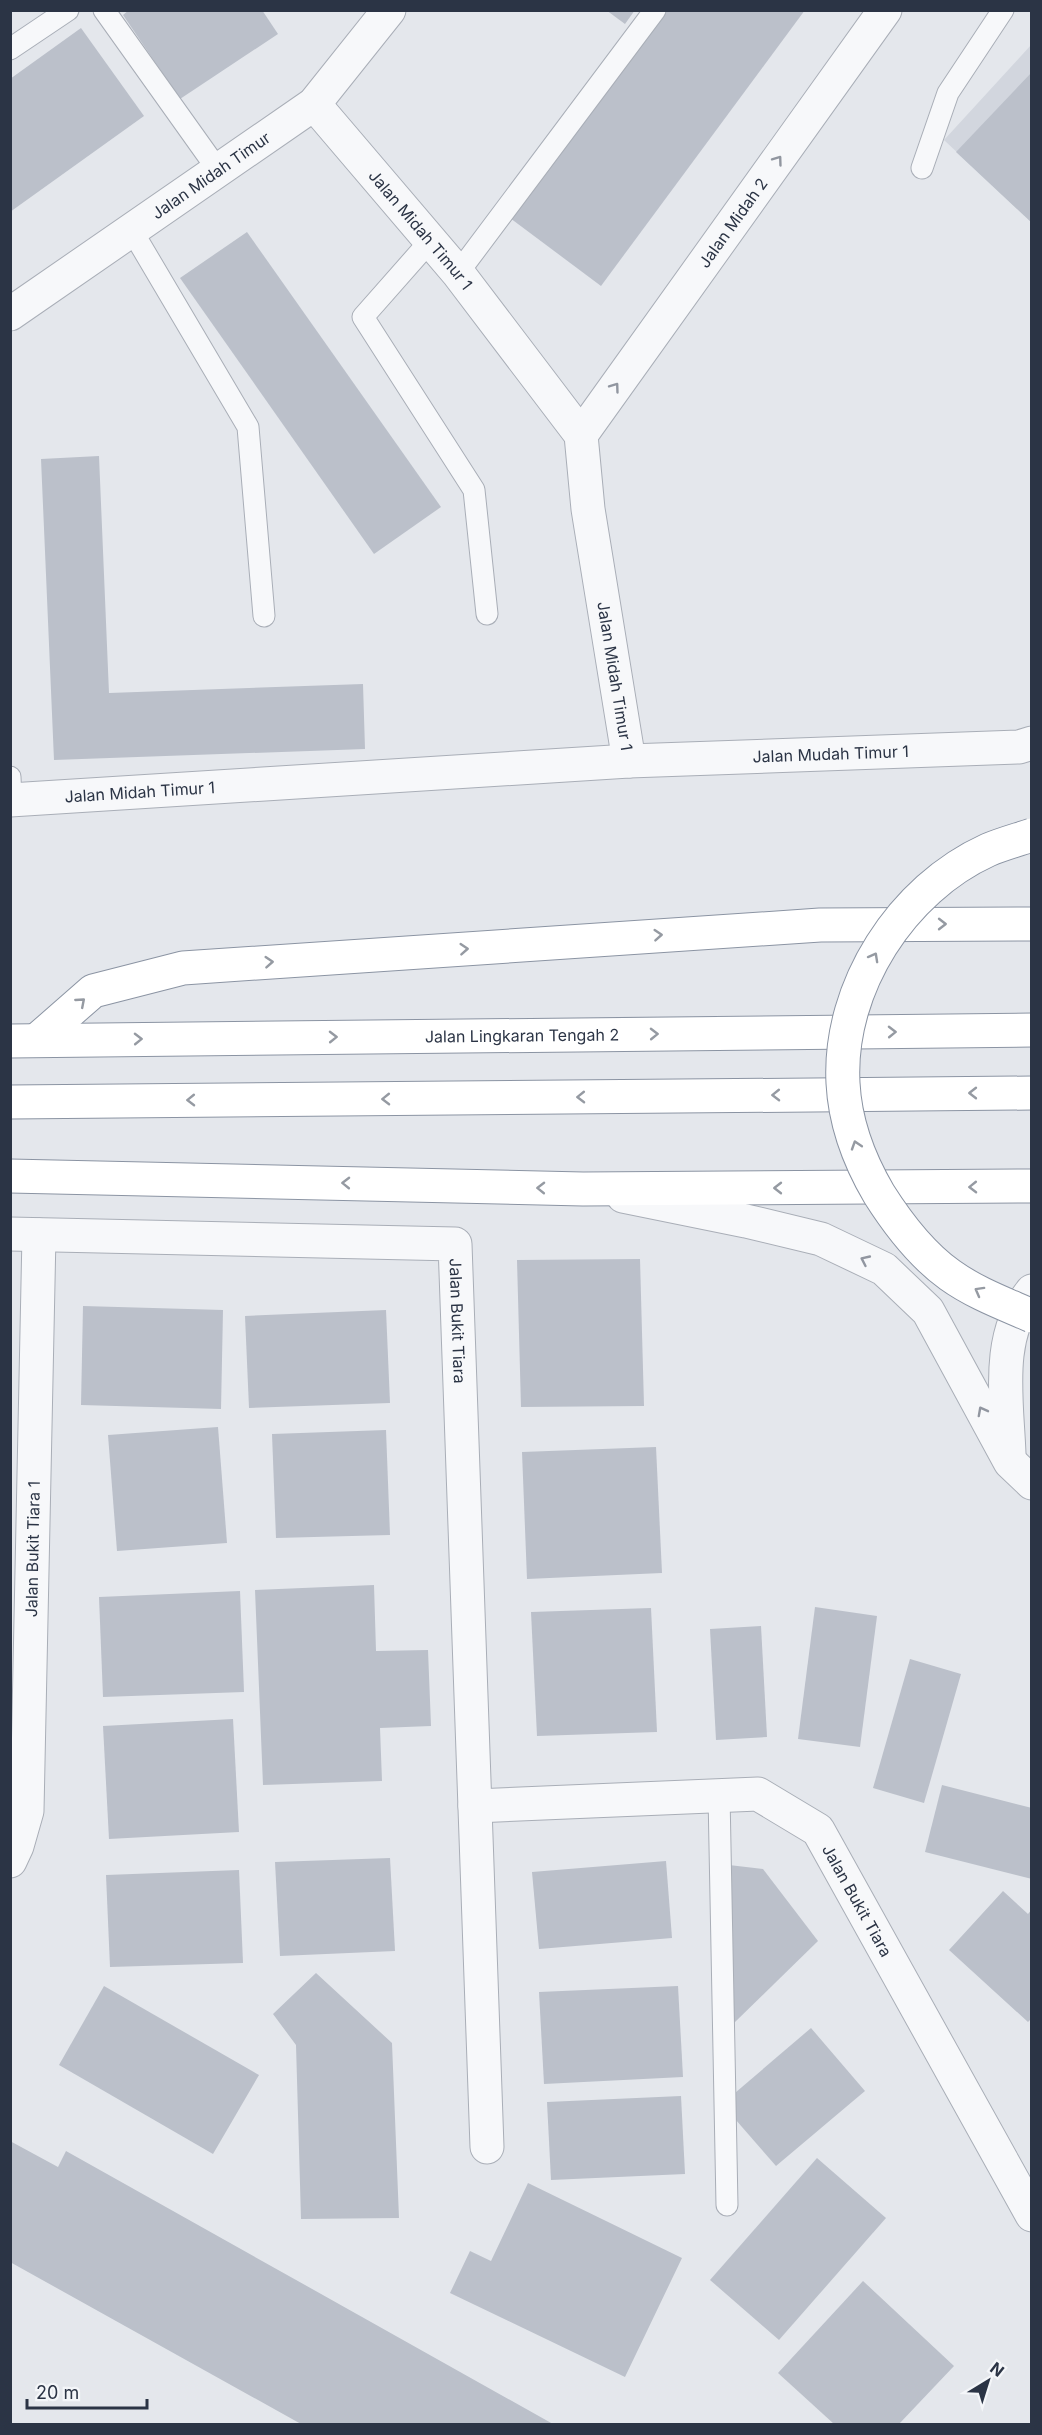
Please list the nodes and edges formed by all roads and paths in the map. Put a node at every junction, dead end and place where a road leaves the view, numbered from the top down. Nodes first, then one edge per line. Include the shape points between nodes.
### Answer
1 (68, 10) edge
2 (104, 10) edge
3 (389, 10) edge
4 (655, 10) edge
5 (885, 10) edge
6 (1003, 10) edge
7 (10, 50) edge
8 (314, 105) junction
9 (922, 168) dead end
10 (218, 170) junction
11 (131, 229) junction
12 (430, 241) junction
13 (458, 273) junction
14 (10, 314) edge
15 (581, 435) junction
16 (487, 614) dead end
17 (264, 616) dead end
18 (1032, 744) edge
19 (629, 761) junction
20 (10, 777) edge
21 (11, 800) edge
22 (1032, 835) edge
23 (1032, 924) edge
24 (1032, 1030) edge
25 (24, 1041) edge
26 (1032, 1093) edge
27 (10, 1102) edge
28 (10, 1176) edge
29 (1032, 1186) edge
30 (583, 1189) junction
31 (25, 1234) edge
32 (1032, 1291) edge
33 (1032, 1316) edge
34 (1021, 1472) edge
35 (719, 1795) junction
36 (475, 1806) junction
37 (10, 1861) edge
38 (487, 2147) dead end
39 (727, 2205) dead end
40 (1032, 2215) edge

1 - 7 lane
2 - 10 lane
3 - 8 street, Jalan Midah Timur
4 - 13 lane
15 -> 5 street, Jalan Midah 2
6 - 9 lane via 948,93
8 - 10 street, Jalan Midah Timur
8 - 12 street, Jalan Midah Timur 1
10 - 11 street, Jalan Midah Timur
11 - 14 street, Jalan Midah Timur
11 - 17 lane via 248,427
12 - 13 street, Jalan Midah Timur 1
12 - 16 lane via 363,317 474,490
13 - 15 street, Jalan Midah Timur 1
15 - 19 street, Jalan Midah Timur 1 via 588,509
18 - 19 street, Jalan Mudah Timur 1
19 - 21 street, Jalan Midah Timur 1
20 - 21 lane
33 -> 22 highway, bridge via 951,1275 918,1246 863,1165 850,1129 843,1082 854,1002 884,940 913,903 947,875 988,850
25 -> 23 highway via 93,991 183,968 820,925
25 -> 24 highway, Jalan Lingkaran Tengah 2
26 -> 27 highway
30 -> 28 highway
29 -> 30 highway
34 -> 30 street via 928,1311 884,1269 821,1239
31 - 36 street, Jalan Bukit Tiara via 455,1244
31 - 37 street, Jalan Bukit Tiara 1 via 27,1811
32 - 34 street via 1009,1334 1006,1360
35 - 36 street, Jalan Bukit Tiara
35 - 39 lane
35 - 40 street, Jalan Bukit Tiara via 758,1794 818,1830
36 - 38 street, Jalan Bukit Tiara

